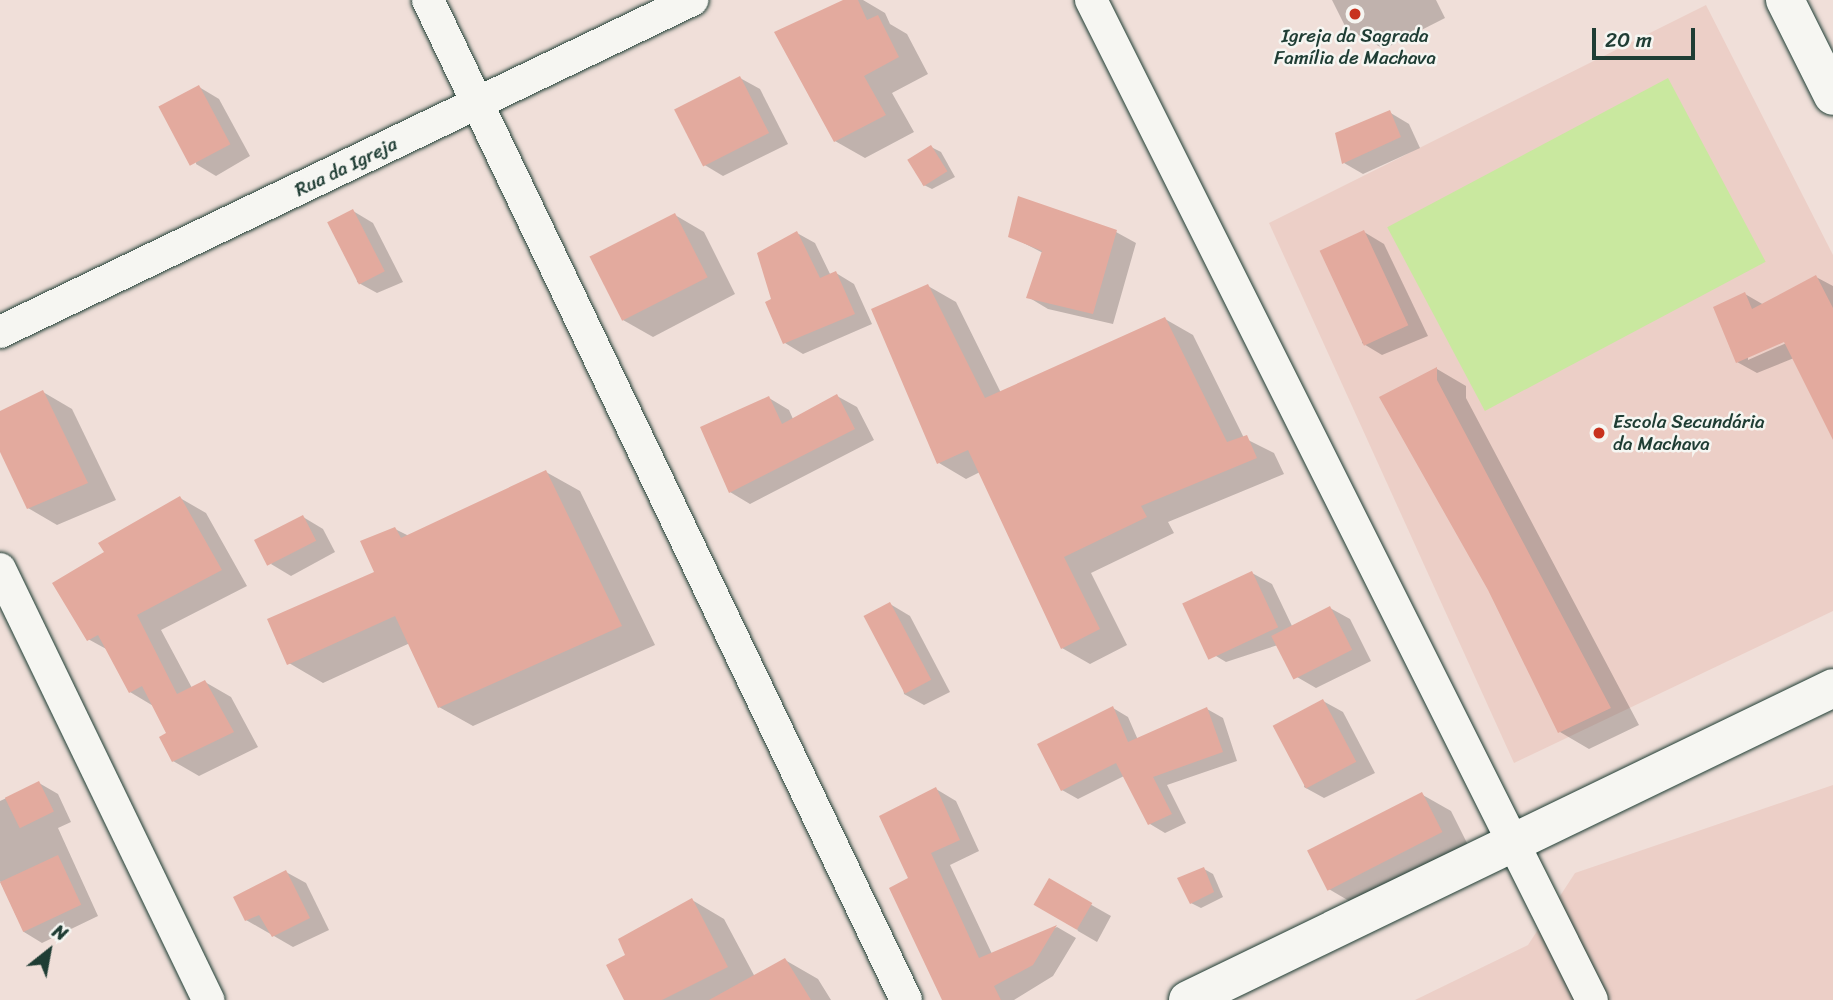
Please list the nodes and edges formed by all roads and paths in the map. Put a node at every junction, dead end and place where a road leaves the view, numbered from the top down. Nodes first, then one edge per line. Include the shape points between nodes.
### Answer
1 (428, 0) edge
2 (691, 0) edge
3 (1091, 0) edge
4 (1785, 0) edge
5 (1833, 96) edge
6 (478, 104) junction
7 (0, 332) edge
8 (1, 575) edge
9 (1833, 688) edge
10 (1512, 841) junction
11 (208, 1000) edge
12 (906, 1000) edge
13 (1188, 1000) edge
14 (1592, 1000) edge

1 - 6 street
2 - 6 street, Rua da Igreja
3 - 10 street
4 - 5 street
6 - 7 street, Rua da Igreja
6 - 12 street
8 - 11 street
9 - 10 street
10 - 13 street
10 - 14 street

